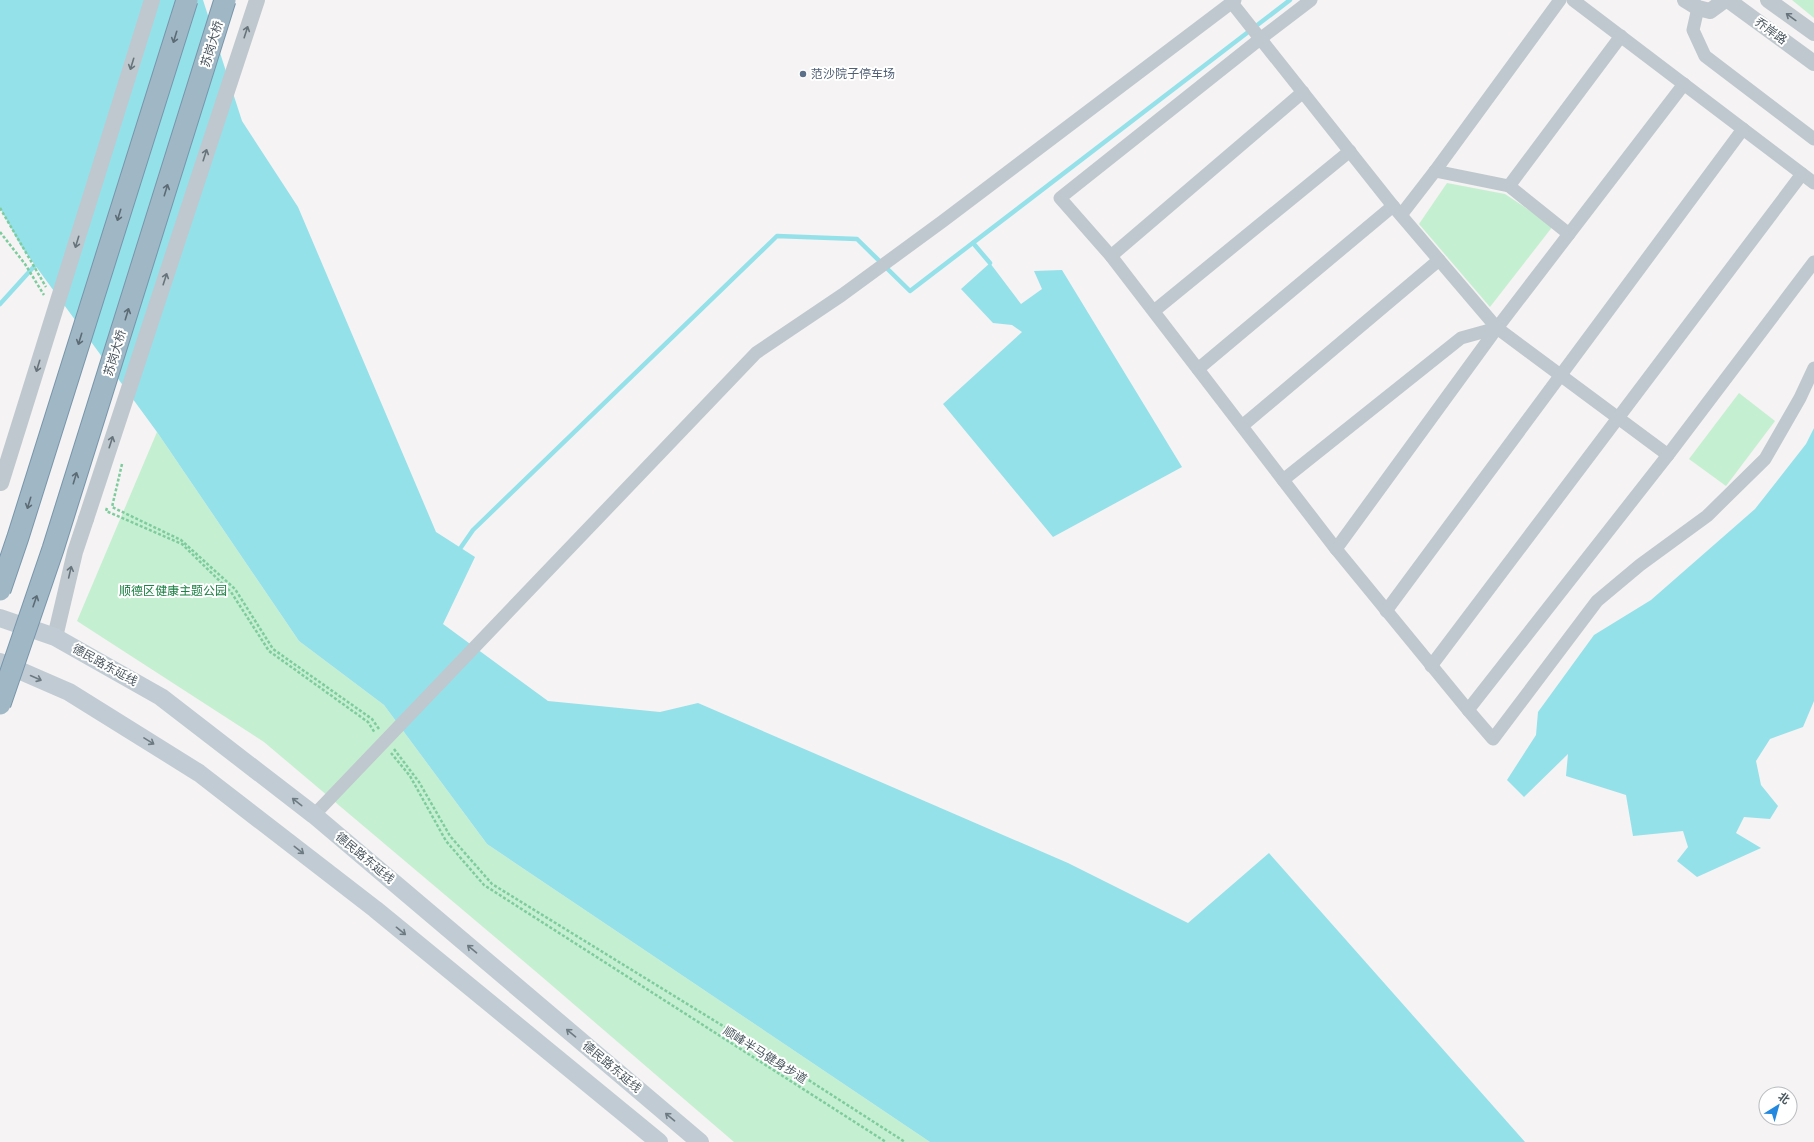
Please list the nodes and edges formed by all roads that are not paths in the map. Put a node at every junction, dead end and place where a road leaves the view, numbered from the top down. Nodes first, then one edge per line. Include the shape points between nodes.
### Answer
1 (152, 0) edge
2 (187, 0) edge
3 (226, 0) edge
4 (257, 0) edge
5 (1311, 0) edge
6 (1560, 0) edge
7 (1573, 0) edge
8 (1726, 0) edge
9 (1768, 0) edge
10 (1233, 2) edge
11 (1691, 4) edge
12 (1814, 33) edge
13 (1621, 36) junction
14 (1260, 39) junction
15 (1814, 63) edge
16 (1684, 84) junction
17 (1303, 92) junction
18 (1743, 129) junction
19 (1814, 139) edge
20 (1350, 151) junction
21 (1435, 171) junction
22 (1802, 174) junction
23 (1814, 183) edge
24 (1509, 186) junction
25 (1397, 210) junction
26 (1569, 234) junction
27 (1111, 256) junction
28 (1439, 260) junction
29 (1814, 262) edge
30 (1154, 312) junction
31 (1497, 328) junction
32 (1814, 368) edge
33 (1198, 369) junction
34 (1561, 376) junction
35 (1617, 418) junction
36 (1242, 426) junction
37 (1668, 455) junction
38 (1283, 480) junction
39 (1, 485) edge
40 (1336, 549) junction
41 (0, 590) edge
42 (1386, 611) junction
43 (0, 618) edge
44 (55, 637) junction
45 (0, 662) edge
46 (1431, 666) junction
47 (0, 704) edge
48 (1468, 710) junction
49 (314, 815) junction
50 (659, 1142) edge
51 (700, 1142) edge

1 -> 39 street, bridge
2 -> 41 highway, bridge
47 -> 3 highway, 苏岗大桥, bridge via 53,549
44 -> 4 street, bridge via 75,552
5 - 14 street
6 - 21 street
7 - 13 street
8 - 11 street via 1710,10
8 - 15 street, 乔岸路
12 -> 9 street, 乔岸路
10 - 14 street
10 - 49 street via 943,221 842,295 756,353
11 - 19 street via 1693,30 1705,56
13 - 16 street
13 - 24 street
14 - 17 street
14 - 27 street via 1060,198
16 - 18 street
16 - 26 street
17 - 20 street
17 - 27 street
18 - 22 street
18 - 34 street
20 - 25 street
20 - 30 street
21 - 24 street
21 - 25 street
22 - 23 street
22 - 35 street
24 - 26 street
25 - 28 street
25 - 33 street
26 - 31 street
27 - 30 street
28 - 31 street
28 - 36 street
29 - 37 street
30 - 33 street
31 - 34 street
31 - 38 street via 1461,338
31 - 40 street
32 - 48 street via 1765,459 1707,516 1640,564 1598,601 1493,739
33 - 36 street
34 - 35 street
34 - 42 street
35 - 37 street
35 - 46 street
36 - 38 street
37 - 48 street
38 - 40 street
40 - 42 street
42 - 46 street
43 - 44 main road, 德民路东延线
49 -> 44 main road, 德民路东延线 via 161,697
45 -> 50 main road via 69,692 199,773 375,910
46 - 48 street
51 -> 49 main road, 德民路东延线

